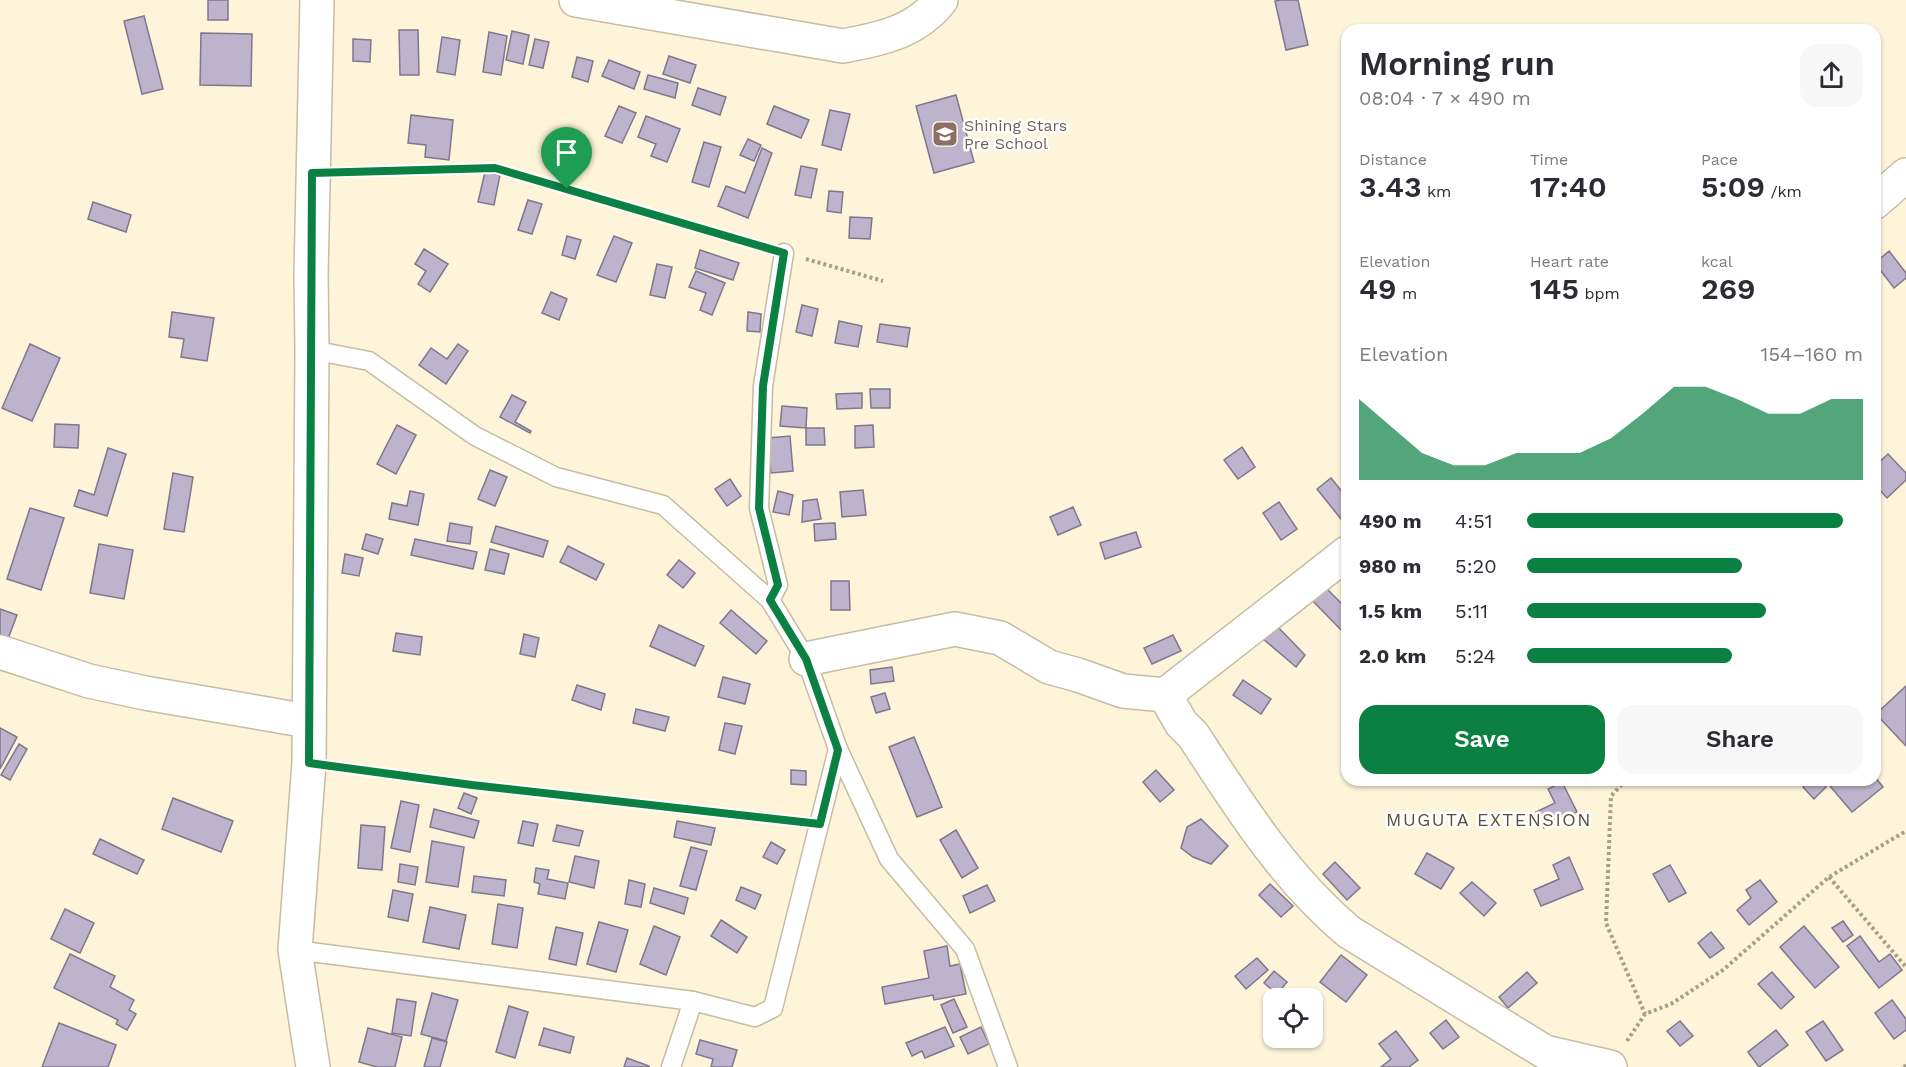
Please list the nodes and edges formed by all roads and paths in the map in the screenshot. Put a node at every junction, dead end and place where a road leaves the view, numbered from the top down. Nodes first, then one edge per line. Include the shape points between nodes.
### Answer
1 (317, 0) edge
2 (576, 0) edge
3 (941, 0) edge
4 (312, 173) junction
5 (1906, 175) edge
6 (1881, 197) edge
7 (784, 253) junction
8 (883, 281) dead end
9 (312, 350) junction
10 (1341, 558) edge
11 (770, 600) junction
12 (0, 652) edge
13 (806, 659) junction
14 (1165, 695) junction
15 (308, 721) junction
16 (838, 750) junction
17 (309, 763) junction
18 (1620, 786) edge
19 (820, 824) junction
20 (1906, 831) edge
21 (1829, 877) junction
22 (295, 950) junction
23 (1906, 967) edge
24 (693, 1002) junction
25 (1645, 1014) junction
26 (313, 1067) edge
27 (671, 1067) edge
28 (1008, 1067) edge
29 (1610, 1067) edge

1 - 4 street
2 - 3 street via 843,46 911,28
4 - 7 path via 495,168
4 - 9 street
5 - 6 street
7 - 8 path
7 - 11 lane via 763,397 759,508 778,585
9 - 11 lane via 369,361 475,436 556,477 663,505
9 - 15 street
10 - 14 street
11 - 13 lane
12 - 15 street via 89,681
13 - 14 street via 955,629 1000,638 1049,667 1123,691
13 - 16 lane
14 - 29 street via 1262,839 1331,917 1349,932 1545,1052
15 - 17 street
16 - 19 lane
16 - 28 lane via 889,859 965,949
17 - 19 path
17 - 22 street
18 - 25 path via 1611,796 1606,923
19 - 24 lane via 773,1008 754,1017
20 - 21 path
21 - 23 path
21 - 25 path via 1723,970 1671,1004
22 - 24 lane
22 - 26 street
24 - 27 lane
25 - 29 path

